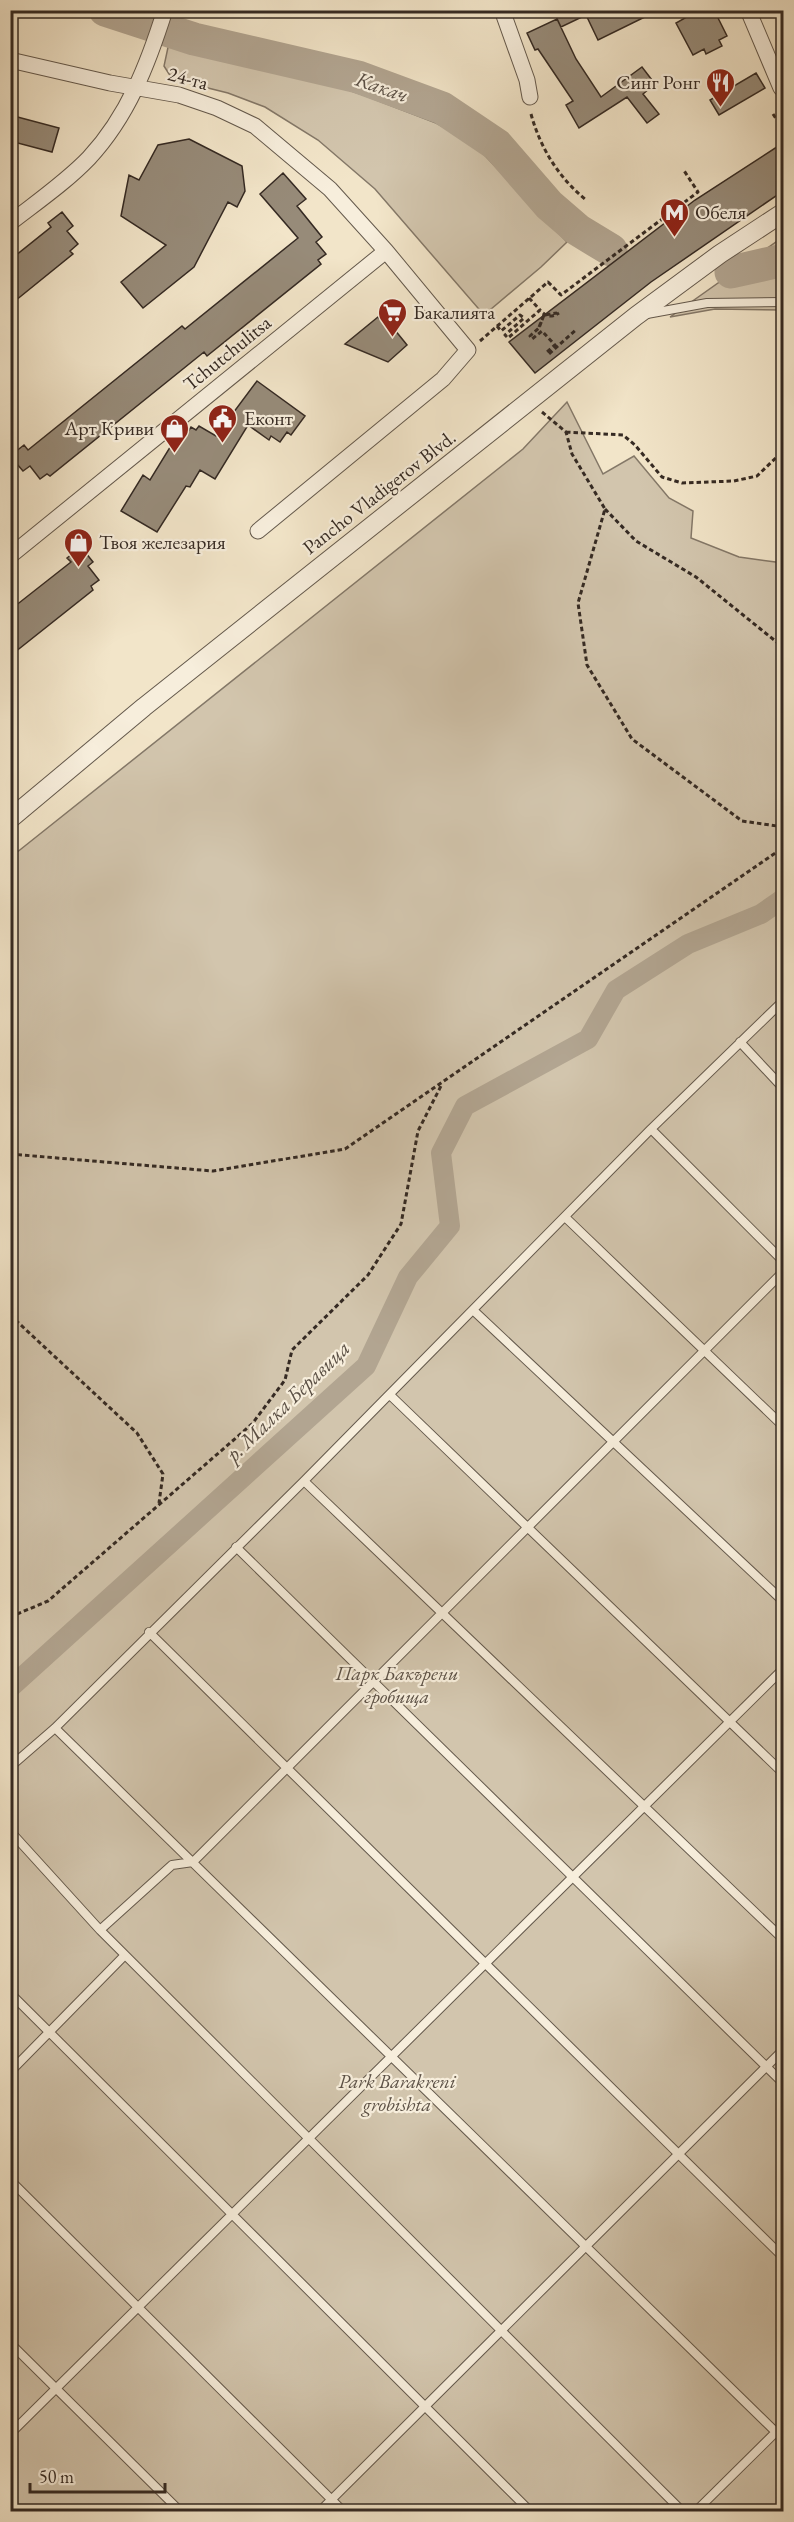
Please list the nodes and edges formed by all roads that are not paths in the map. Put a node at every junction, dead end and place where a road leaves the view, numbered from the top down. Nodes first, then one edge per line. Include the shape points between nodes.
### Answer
1 (165, 10) edge
2 (502, 10) edge
3 (748, 10) edge
4 (10, 60) edge
5 (137, 88) junction
6 (781, 88) dead end
7 (530, 97) road end
8 (779, 215) edge
9 (10, 223) edge
10 (386, 251) junction
11 (783, 302) edge
12 (636, 316) junction
13 (258, 531) dead end
14 (10, 556) edge
15 (10, 819) edge
16 (783, 1000) edge
17 (740, 1042) junction
18 (783, 1089) edge
19 (651, 1129) junction
20 (565, 1217) junction
21 (783, 1262) edge
22 (783, 1270) edge
23 (474, 1311) junction
24 (704, 1350) junction
25 (390, 1395) junction
26 (783, 1427) edge
27 (613, 1441) junction
28 (304, 1481) junction
29 (527, 1528) junction
30 (236, 1547) junction
31 (783, 1602) edge
32 (442, 1613) junction
33 (149, 1632) junction
34 (783, 1668) edge
35 (373, 1682) junction
36 (729, 1722) junction
37 (55, 1728) junction
38 (10, 1767) edge
39 (287, 1768) junction
40 (783, 1774) edge
41 (644, 1806) junction
42 (10, 1832) edge
43 (193, 1863) junction
44 (573, 1877) junction
45 (100, 1930) junction
46 (783, 1940) edge
47 (125, 1955) junction
48 (485, 1964) junction
49 (10, 1993) edge
50 (50, 2032) junction
51 (783, 2049) edge
52 (391, 2057) junction
53 (766, 2066) junction
54 (10, 2072) edge
55 (783, 2084) edge
56 (309, 2138) junction
57 (678, 2154) junction
58 (10, 2180) edge
59 (232, 2214) junction
60 (585, 2246) junction
61 (783, 2258) edge
62 (138, 2307) junction
63 (501, 2330) junction
64 (10, 2343) edge
65 (56, 2388) junction
66 (425, 2406) junction
67 (783, 2424) edge
68 (775, 2432) junction
69 (10, 2434) edge
70 (783, 2440) edge
71 (332, 2499) junction
72 (182, 2511) edge
73 (319, 2511) edge
74 (344, 2511) edge
75 (531, 2511) edge
76 (683, 2511) edge
77 (695, 2511) edge

1 - 5 street
2 - 7 street
3 - 6 street
4 - 5 street, 24-та
5 - 9 street via 88,159
5 - 10 street, 24-та via 179,95 255,126 330,189
8 - 12 street, Pancho Vladigerov Blvd.
10 - 13 street, 24-та via 468,350 443,379
10 - 14 street, Tchutchulitsa
11 - 12 lane via 707,303
12 - 15 street, Pancho Vladigerov Blvd. via 153,700
16 - 17 lane
17 - 18 lane
17 - 19 lane
19 - 20 lane
19 - 21 lane
20 - 23 lane
20 - 24 lane
22 - 24 lane
23 - 25 lane
23 - 27 lane
24 - 26 lane
24 - 27 lane
25 - 28 lane
25 - 29 lane
27 - 29 lane
27 - 31 lane
28 - 30 lane
28 - 32 lane
29 - 32 lane
29 - 36 lane
30 - 33 lane
30 - 35 lane
32 - 35 lane
32 - 41 lane
33 - 37 lane
33 - 39 lane
34 - 36 lane
35 - 39 lane
35 - 44 lane
36 - 40 lane
36 - 41 lane
37 - 38 lane
37 - 43 lane
39 - 43 lane
39 - 48 lane
41 - 44 lane
41 - 46 lane
42 - 45 lane
43 - 45 lane via 172,1865
43 - 52 lane
44 - 48 lane
44 - 53 lane
45 - 47 lane
47 - 50 lane
47 - 56 lane
48 - 52 lane
48 - 57 lane
49 - 50 lane
50 - 54 lane
50 - 59 lane
51 - 53 lane
52 - 56 lane
52 - 60 lane
53 - 55 lane
53 - 57 lane
56 - 59 lane
56 - 63 lane
57 - 60 lane
57 - 61 lane
58 - 62 lane
59 - 62 lane
59 - 66 lane
60 - 63 lane
60 - 68 lane
62 - 65 lane
62 - 71 lane
63 - 66 lane
63 - 76 lane
64 - 65 lane
65 - 69 lane
65 - 72 lane
66 - 71 lane
66 - 75 lane
67 - 68 lane
68 - 70 lane
68 - 77 lane
71 - 73 lane
71 - 74 lane

